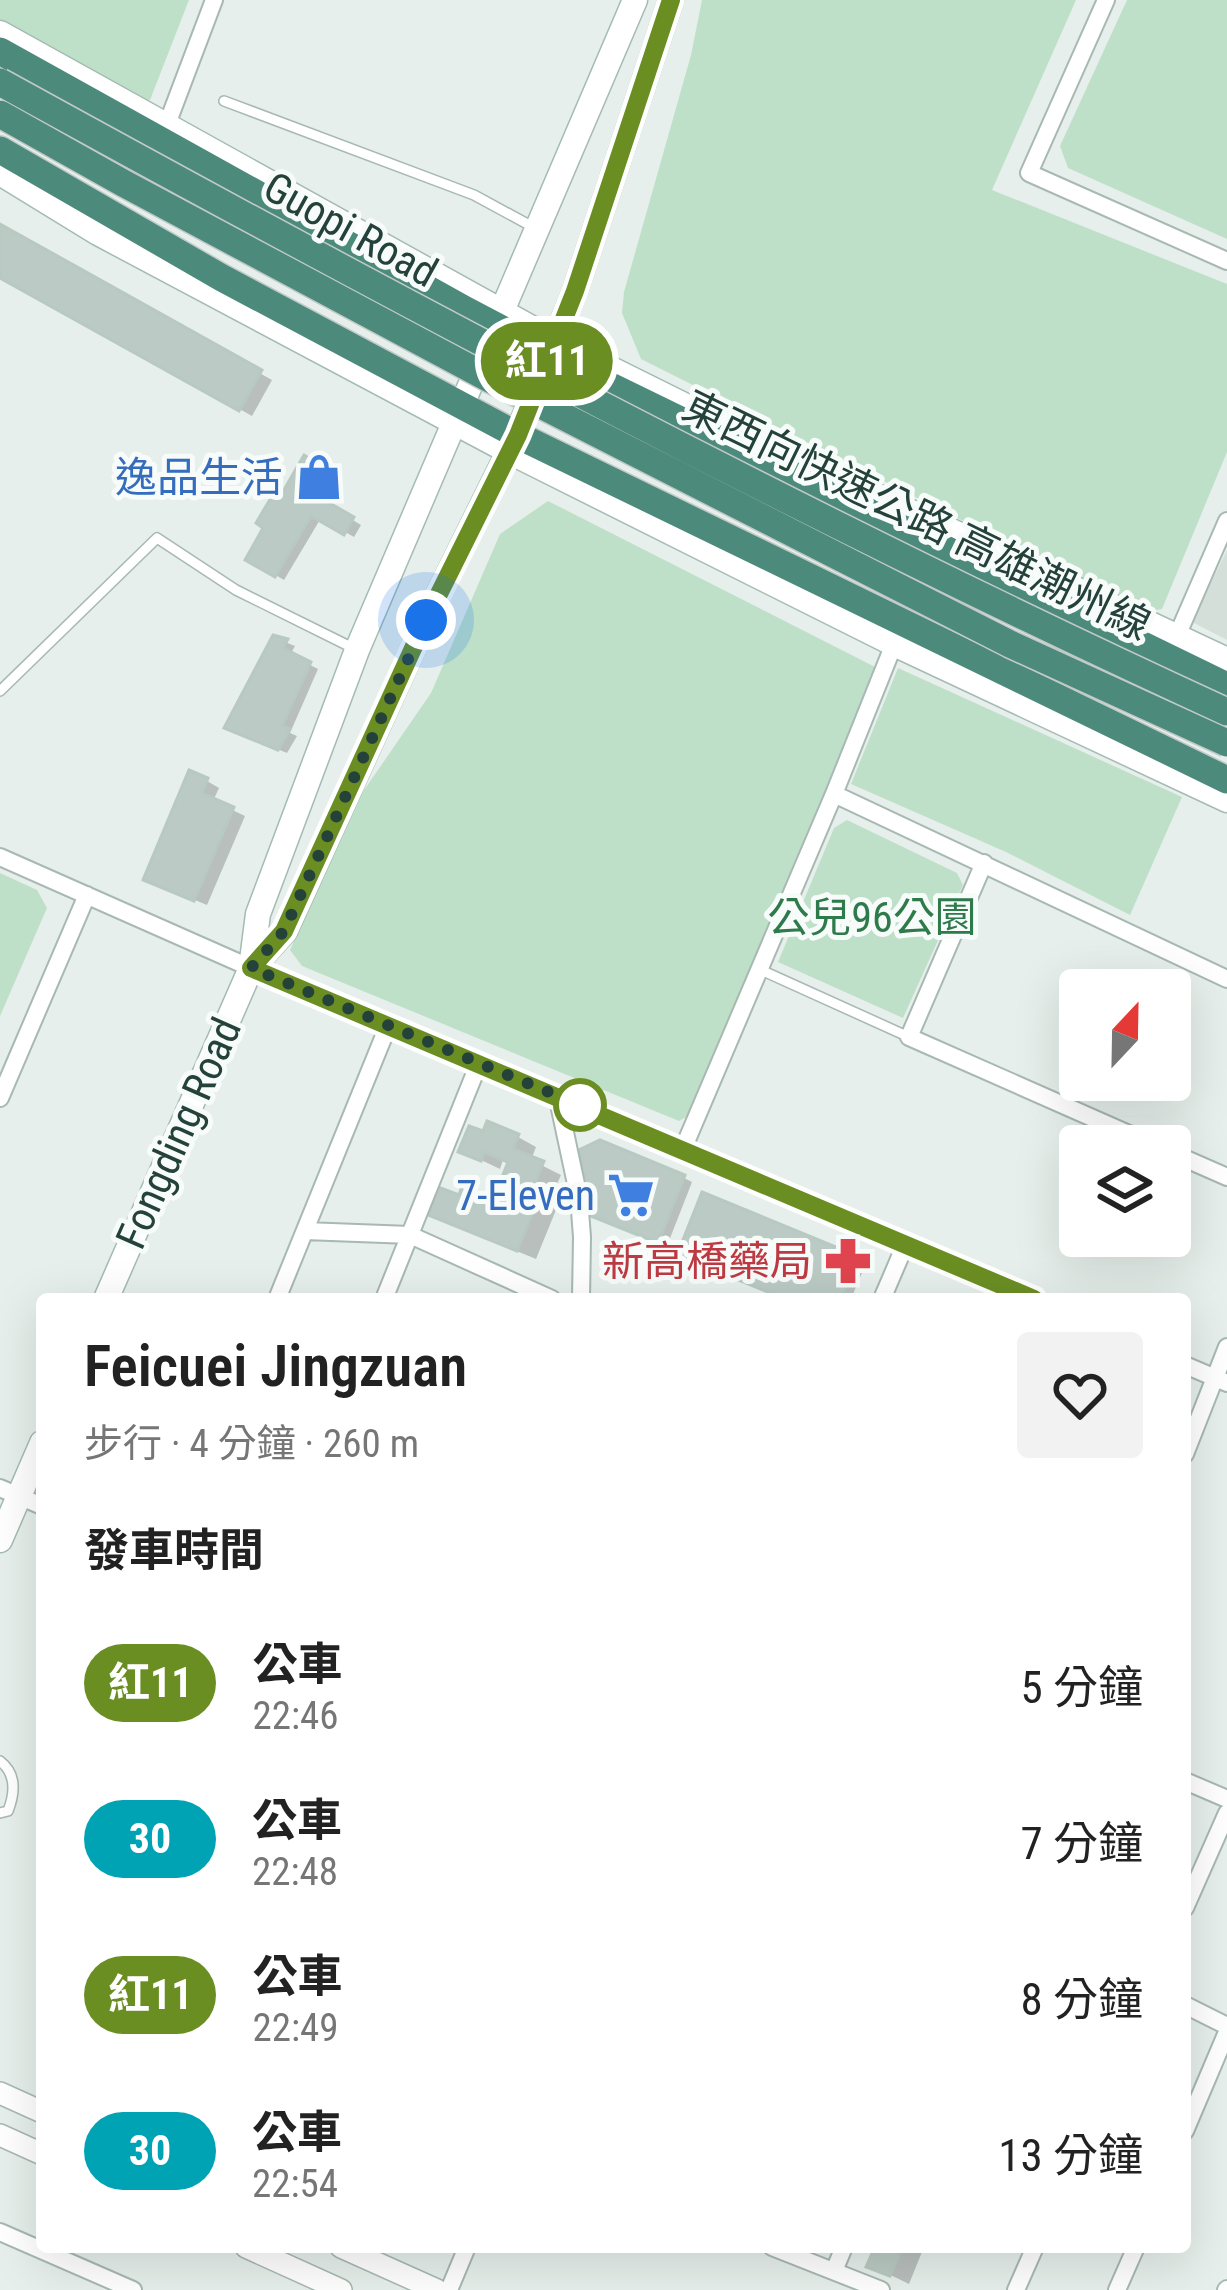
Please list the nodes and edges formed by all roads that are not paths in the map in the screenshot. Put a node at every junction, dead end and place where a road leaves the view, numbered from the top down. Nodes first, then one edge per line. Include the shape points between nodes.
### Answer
1 (214, 0) edge
2 (635, 0) edge
3 (671, 0) edge
4 (1106, 0) edge
5 (0, 33) edge
6 (0, 51) edge
7 (0, 82) edge
8 (224, 101) dead end
9 (0, 114) edge
10 (166, 128) junction
11 (0, 150) edge
12 (0, 173) edge
13 (537, 230) junction
14 (1227, 261) edge
15 (499, 320) junction
16 (552, 348) junction
17 (458, 414) junction
18 (514, 444) junction
19 (1227, 521) edge
20 (1177, 636) junction
21 (894, 644) junction
22 (357, 650) junction
23 (1227, 660) edge
24 (1227, 686) edge
25 (0, 691) edge
26 (1227, 712) edge
27 (1227, 743) edge
28 (1227, 781) edge
29 (834, 794) junction
30 (1227, 800) edge
31 (0, 857) edge
32 (984, 863) junction
33 (87, 896) junction
34 (251, 968) junction
35 (758, 968) junction
36 (1227, 979) edge
37 (388, 1026) junction
38 (909, 1037) junction
39 (478, 1064) junction
40 (557, 1095) junction
41 (0, 1098) edge
42 (1108, 1125) edge
43 (683, 1149) junction
44 (1191, 1161) edge
45 (1227, 1177) edge
46 (305, 1231) junction
47 (410, 1234) junction
48 (906, 1243) junction
49 (109, 1293) edge
50 (279, 1293) edge
51 (386, 1293) edge
52 (539, 1293) edge
53 (581, 1293) edge
54 (884, 1293) edge
55 (1020, 1293) edge
56 (1227, 1347) edge
57 (1191, 1368) edge
58 (1221, 1381) edge
59 (1191, 1442) edge
60 (36, 1458) edge
61 (20, 1497) edge
62 (0, 1540) edge
63 (0, 1761) edge
64 (1191, 1784) edge
65 (1227, 1799) edge
66 (0, 1813) edge
67 (1227, 1813) edge
68 (1191, 1890) edge
69 (1191, 2008) edge
70 (1227, 2029) edge
71 (0, 2093) edge
72 (36, 2109) edge
73 (1191, 2116) edge
74 (0, 2135) edge
75 (36, 2151) edge
76 (0, 2232) edge
77 (36, 2248) edge
78 (48, 2253) edge
79 (259, 2253) edge
80 (354, 2253) edge
81 (464, 2253) edge
82 (787, 2253) edge
83 (841, 2253) edge
84 (1032, 2253) edge
85 (1133, 2253) edge
86 (833, 2271) junction
87 (133, 2290) edge
88 (341, 2290) edge
89 (436, 2290) edge
90 (449, 2290) edge
91 (881, 2290) edge
92 (1016, 2290) edge
93 (1117, 2290) edge

1 - 10 street
2 - 13 main road, Fongding Road
3 - 16 main road, Fongding Road
4 - 14 street via 1029,172
5 - 10 main road, Guopi Road
6 - 15 highway
7 - 26 highway, 東西向快速公路 高雄潮州線, bridge via 544,375 1022,618
8 - 13 lane via 474,196
9 - 27 highway, 東西向快速公路 高雄潮州線, bridge via 490,379 1010,644
10 - 15 main road, Guopi Road
11 - 17 highway
12 - 17 main road via 98,233
13 - 15 main road, Fongding Road
15 - 16 highway
15 - 17 main road, Fongding Road
16 - 18 main road, Fongding Road
16 - 20 main road
16 - 24 highway via 700,432
17 - 18 highway
17 - 22 main road, Fongding Road
18 - 21 main road
18 - 28 highway
18 - 34 main road, Fongding Road via 284,931
19 - 20 street
20 - 23 main road
21 - 29 street
21 - 30 main road
22 - 25 lane via 236,590 157,538
22 - 34 main road, Fongding Road via 258,914
29 - 32 street
29 - 35 street
31 - 33 street
32 - 36 street
32 - 38 street
33 - 34 street
33 - 41 street
34 - 37 street
34 - 49 main road, Fongding Road
35 - 38 lane
35 - 43 street
37 - 39 street
37 - 46 street
38 - 42 street
39 - 40 street
39 - 47 street
40 - 43 street
40 - 53 street via 579,1198
43 - 48 street
44 - 45 street
46 - 47 street
46 - 50 street
47 - 51 street
47 - 52 street
48 - 54 street
48 - 55 street
56 - 58 street
57 - 58 street
58 - 59 street
60 - 61 main road
61 - 62 main road
63 - 66 lane via 15,1792
64 - 65 street
67 - 68 street
69 - 70 street
70 - 73 street
71 - 72 street
74 - 75 street
76 - 77 street
78 - 87 street
79 - 88 street
80 - 89 street
81 - 90 street
82 - 86 street
83 - 86 street
84 - 92 street
85 - 93 street
86 - 91 street

